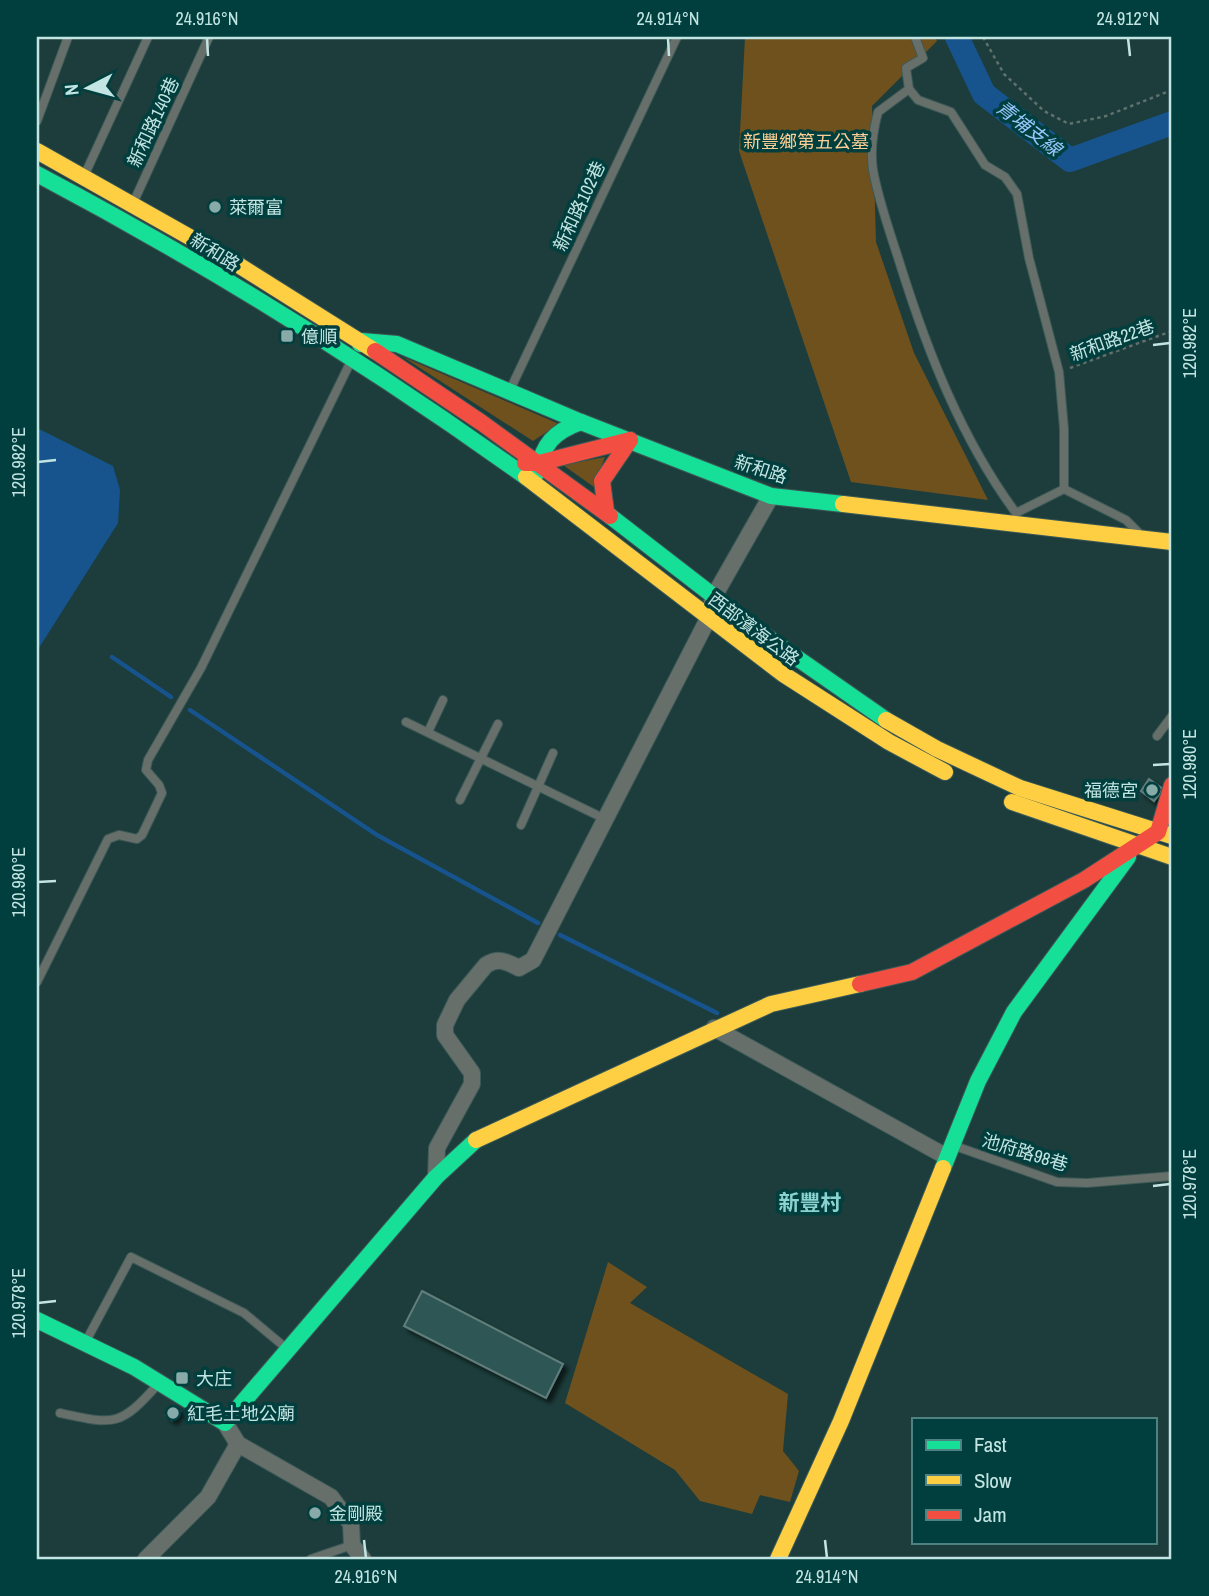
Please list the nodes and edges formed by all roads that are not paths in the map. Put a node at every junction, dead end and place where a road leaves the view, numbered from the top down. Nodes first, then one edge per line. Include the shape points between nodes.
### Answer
1 (68, 37) edge
2 (148, 37) edge
3 (209, 37) edge
4 (677, 37) edge
5 (915, 37) edge
6 (909, 89) junction
7 (37, 121) edge
8 (37, 151) edge
9 (37, 174) edge
10 (84, 176) junction
11 (133, 203) junction
12 (126, 220) junction
13 (361, 341) junction
14 (352, 359) junction
15 (510, 390) junction
16 (581, 422) junction
17 (630, 440) junction
18 (505, 462) junction
19 (539, 463) junction
20 (535, 483) junction
21 (1064, 489) junction
22 (771, 496) junction
23 (606, 511) junction
24 (1018, 520) junction
25 (1146, 539) junction
26 (1172, 542) edge
27 (713, 598) junction
28 (708, 619) junction
29 (443, 701) dead end
30 (1172, 716) edge
31 (406, 722) dead end
32 (498, 724) dead end
33 (428, 732) junction
34 (1157, 736) dead end
35 (553, 753) dead end
36 (480, 758) junction
37 (966, 782) dead end
38 (536, 785) junction
39 (1172, 785) edge
40 (991, 794) dead end
41 (460, 800) dead end
42 (605, 819) junction
43 (521, 825) dead end
44 (1165, 834) edge
45 (1136, 846) junction
46 (1172, 857) edge
47 (37, 982) edge
48 (714, 1028) junction
49 (950, 1151) junction
50 (1172, 1176) edge
51 (436, 1177) junction
52 (37, 1320) edge
53 (86, 1341) junction
54 (288, 1350) junction
55 (161, 1381) junction
56 (60, 1413) dead end
57 (225, 1423) junction
58 (237, 1444) junction
59 (352, 1545) junction
60 (146, 1559) edge
61 (311, 1559) edge
62 (363, 1559) edge
63 (778, 1559) edge

1 - 7 lane
2 - 10 lane
3 - 11 lane, 新和路140巷
4 - 15 lane, 新和路102巷
5 - 6 lane via 923,58 906,68
6 - 21 lane via 918,100 951,112 985,165 1005,177 1017,194 1059,372
6 - 24 lane via 878,111 872,136 876,180 926,346 979,456
8 - 10 street, 新和路
9 - 12 street, 新和路
10 - 11 street, 新和路
11 - 12 lane, 新和路140巷
11 - 13 street, 新和路
12 - 14 street, 新和路
13 - 14 street
13 - 15 street, 新和路 via 397,344
13 - 19 street, 西部濱海公路
14 - 18 street, 西部濱海公路
14 - 47 lane via 201,668 148,760 146,770 162,793 142,835 108,839
15 - 16 street, 新和路
16 - 17 street, 新和路
16 - 19 street via 551,435
17 - 19 street
17 - 22 street, 新和路
17 - 23 street via 602,481
18 - 19 street
18 - 20 street, 西部濱海公路
19 - 20 street
19 - 23 street, 西部濱海公路
20 - 28 street, 西部濱海公路
21 - 24 lane
21 - 25 lane via 1126,520
22 - 24 street, 新和路
22 - 27 street
23 - 27 street, 西部濱海公路
24 - 25 street, 新和路
25 - 26 street, 新和路
27 - 28 street
27 - 44 street, 西部濱海公路 via 823,680 917,737 1002,781
28 - 37 street, 西部濱海公路 via 891,746
28 - 42 street
29 - 33 lane
30 - 34 lane
31 - 33 lane
32 - 36 lane
33 - 36 lane
35 - 38 lane
36 - 38 lane
36 - 41 lane
38 - 42 lane
38 - 43 lane
39 - 44 street
40 - 45 street
42 - 51 street via 530,964 519,968 505,960 486,965 449,1014 445,1035 472,1073 472,1084 437,1149
44 - 45 street
45 - 46 street
45 - 48 street via 1084,880 912,972 771,1004
45 - 49 street via 1014,1012 978,1081
48 - 49 street
48 - 51 street via 476,1140
49 - 50 lane, 池府路98巷 via 1057,1182
49 - 63 street via 841,1421
51 - 54 street
52 - 53 street
53 - 54 lane via 131,1256 244,1313
53 - 55 street
54 - 57 street
55 - 56 lane via 134,1412 103,1423
55 - 57 street
57 - 58 street
58 - 59 street via 331,1497 351,1524
58 - 60 street via 208,1497
59 - 61 lane
59 - 62 street

